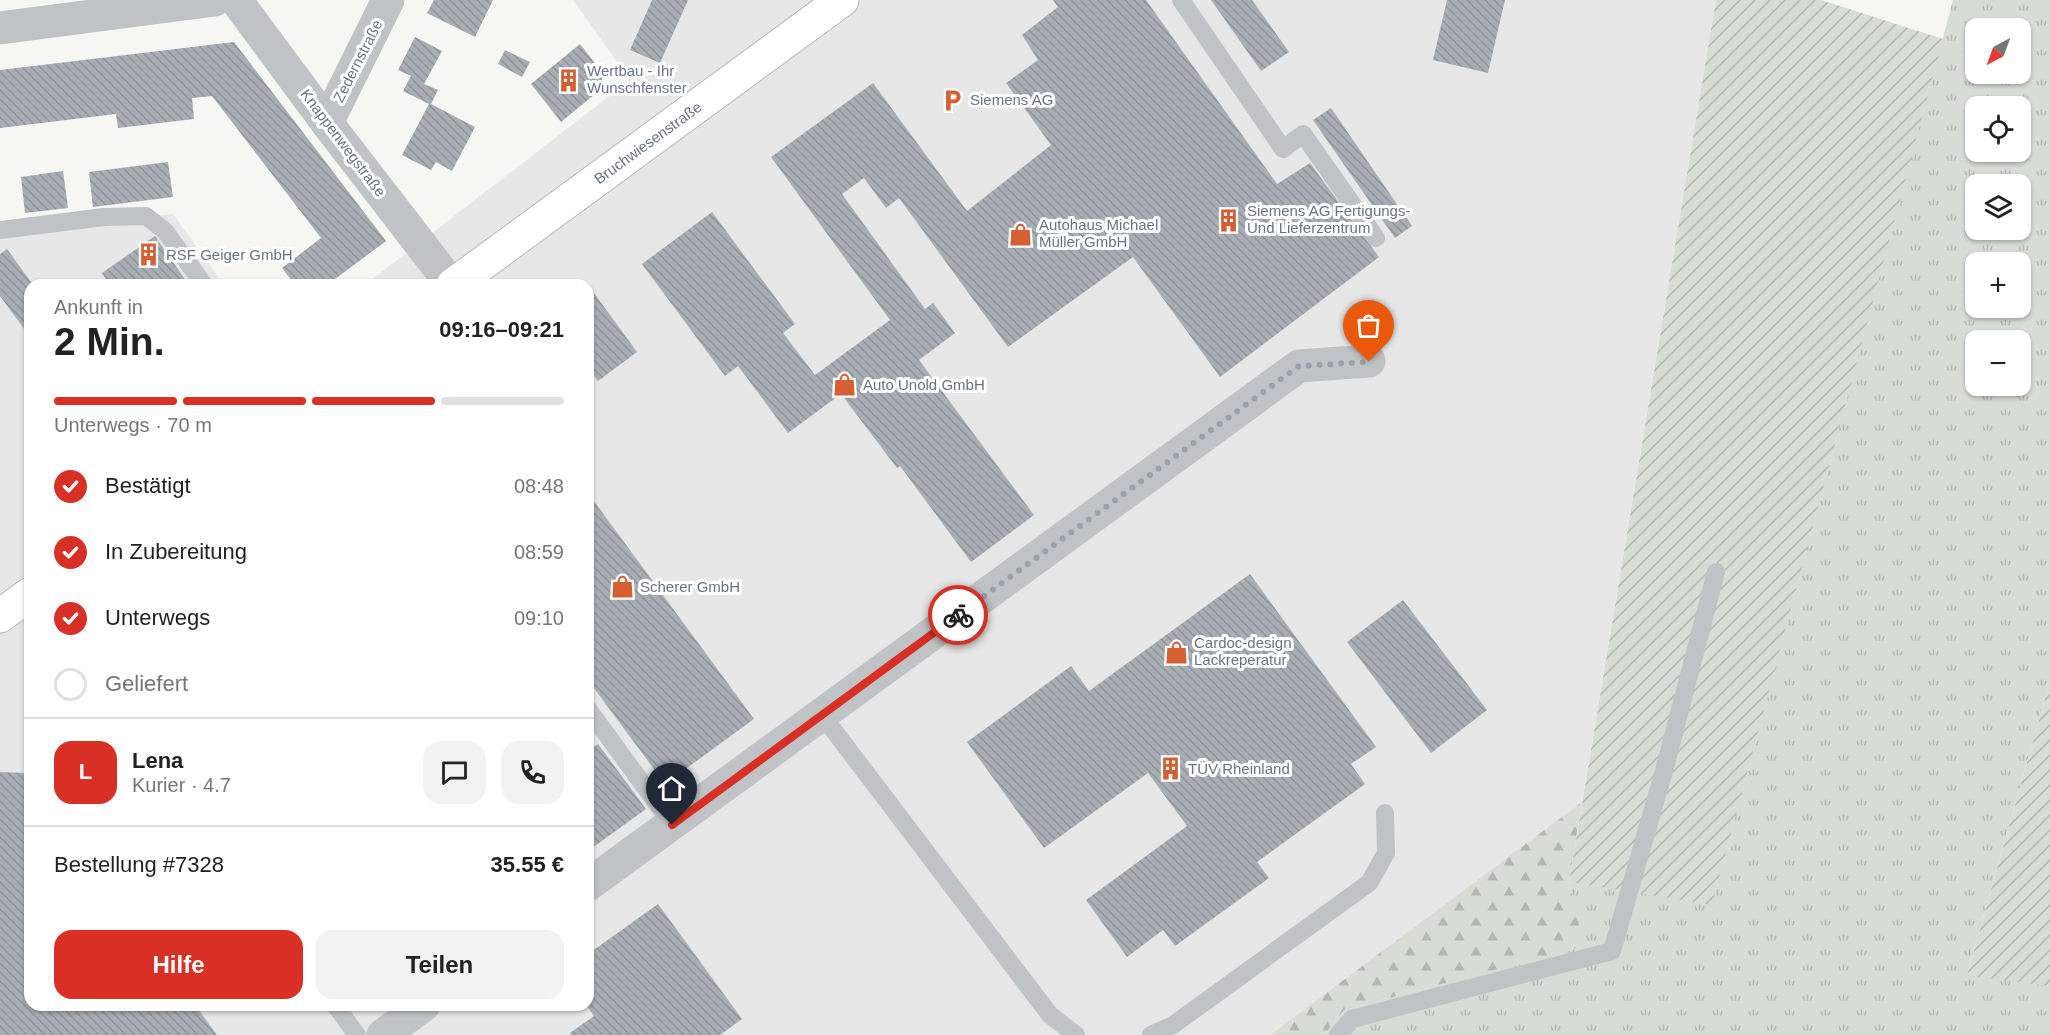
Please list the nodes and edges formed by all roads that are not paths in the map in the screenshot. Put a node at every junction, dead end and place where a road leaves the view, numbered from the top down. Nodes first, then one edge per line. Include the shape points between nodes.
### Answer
1 (215, 0) edge
2 (236, 0) edge
3 (388, 0) edge
4 (842, 0) edge
5 (1181, 0) edge
6 (0, 28) edge
7 (327, 123) junction
8 (0, 230) edge
9 (1376, 238) dead end
10 (200, 279) edge
11 (447, 279) edge
12 (460, 279) edge
13 (1369, 362) dead end
14 (1716, 572) dead end
15 (24, 598) edge
16 (0, 616) edge
17 (822, 715) junction
18 (594, 717) edge
19 (1384, 813) dead end
20 (672, 825) junction
21 (594, 881) edge
22 (344, 1011) edge
23 (415, 1011) edge
24 (380, 1034) edge
25 (1076, 1035) edge
26 (1151, 1035) edge
27 (1338, 1035) edge

1 - 6 street
2 - 7 street, Knappenwegstraße
3 - 7 street, Zedernstraße
4 - 12 main road, Bruchwiesenstraße
5 - 9 lane via 1283,149 1303,134
7 - 11 street, Knappenwegstraße
8 - 10 lane via 104,217 146,216 165,231
13 - 17 street via 1299,366
14 - 27 lane via 1612,951 1352,1019
15 - 16 main road
17 - 20 street
17 - 25 lane via 1050,1016
18 - 20 lane
19 - 26 lane via 1386,853 1369,883 1173,1025
20 - 21 street
22 - 24 lane
23 - 24 street

